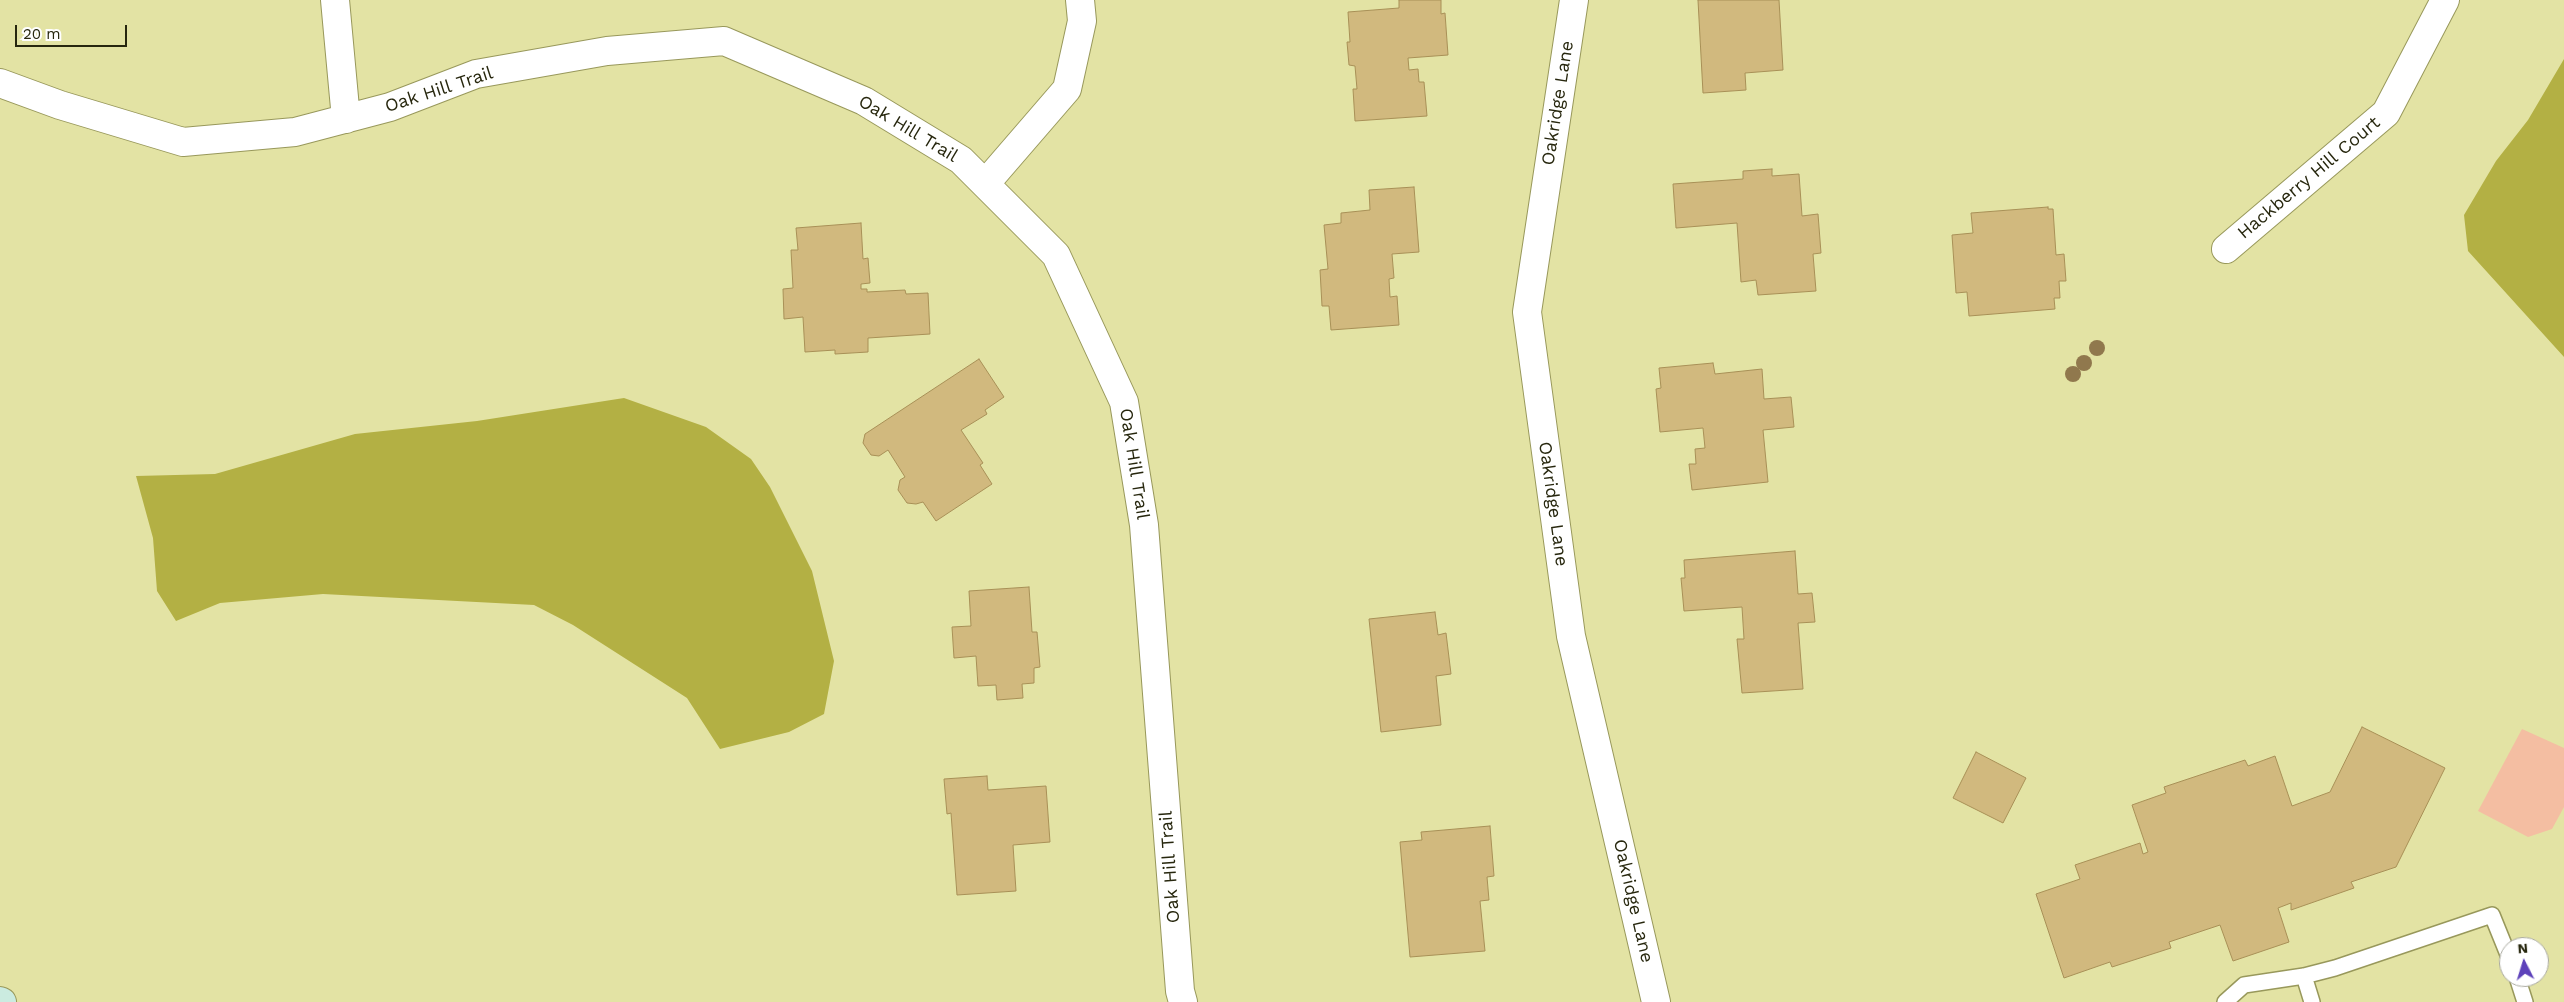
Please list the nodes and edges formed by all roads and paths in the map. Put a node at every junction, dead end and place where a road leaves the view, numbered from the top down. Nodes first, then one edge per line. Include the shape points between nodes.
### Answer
1 (335, 0) edge
2 (1080, 0) edge
3 (1574, 0) edge
4 (2445, 0) edge
5 (0, 84) edge
6 (346, 119) junction
7 (985, 184) junction
8 (2226, 249) dead end
9 (2501, 937) edge
10 (2304, 976) junction
11 (2520, 987) edge
12 (1179, 998) edge
13 (1656, 1002) edge
14 (2226, 1002) edge
15 (2312, 1002) edge
16 (2525, 1002) edge

1 - 6 street
2 - 7 street via 1082,21 1067,89
3 - 13 street, Oakridge Lane via 1527,312 1571,636
4 - 8 street, Hackberry Hill Court via 2386,112
5 - 6 street, Oak Hill Trail via 183,142 295,132
6 - 7 street, Oak Hill Trail via 390,107 476,74 607,52 724,41 864,101 961,160
7 - 12 street, Oak Hill Trail via 1056,255 1124,402 1144,525
9 - 10 lane via 2492,915
10 - 14 lane via 2244,985
10 - 15 lane
11 - 16 lane

